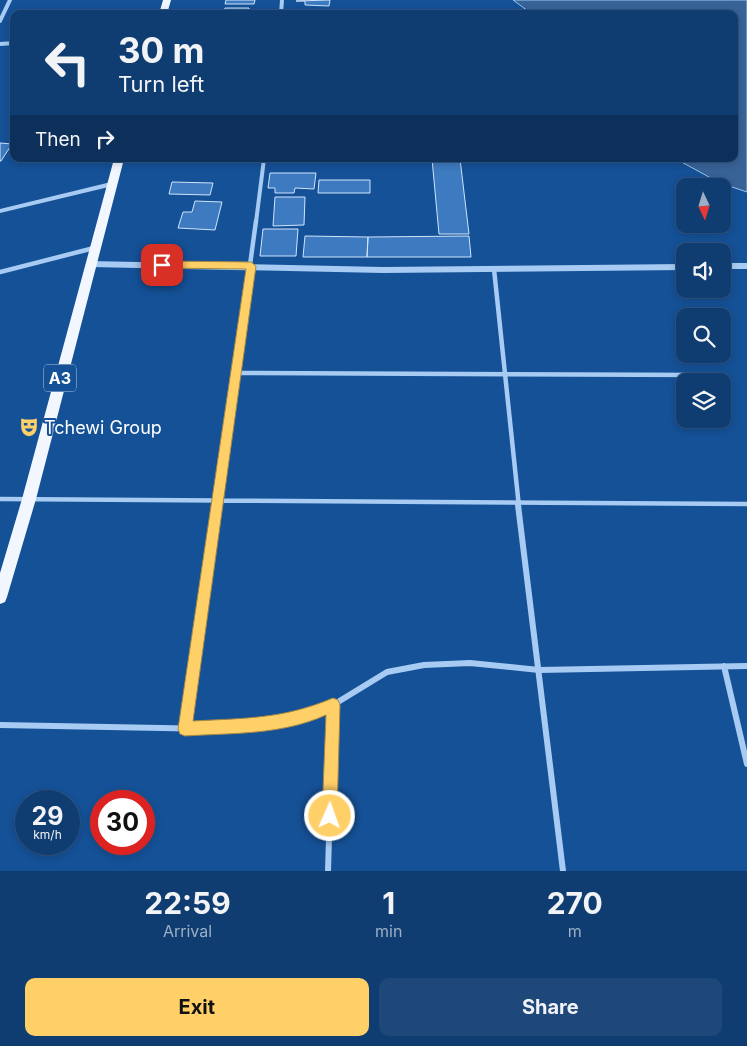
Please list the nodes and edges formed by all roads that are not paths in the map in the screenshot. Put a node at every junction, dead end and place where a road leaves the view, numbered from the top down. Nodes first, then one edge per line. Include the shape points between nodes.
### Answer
1 (10, 0) edge
2 (0, 21) edge
3 (118, 162) edge
4 (264, 162) edge
5 (111, 184) junction
6 (0, 211) edge
7 (94, 248) junction
8 (90, 264) junction
9 (251, 266) junction
10 (731, 266) edge
11 (747, 266) edge
12 (676, 267) edge
13 (494, 269) junction
14 (0, 272) edge
15 (236, 373) junction
16 (506, 374) junction
17 (676, 375) edge
18 (0, 499) edge
19 (29, 499) junction
20 (218, 500) junction
21 (518, 502) junction
22 (747, 504) edge
23 (0, 597) edge
24 (724, 666) junction
25 (747, 666) edge
26 (539, 670) junction
27 (333, 705) junction
28 (0, 725) edge
29 (185, 729) junction
30 (747, 764) edge
31 (328, 871) edge
32 (563, 871) edge

1 - 2 street
3 - 5 main road, A3
4 - 9 street
5 - 6 street
5 - 7 main road, A3
7 - 8 main road, A3
7 - 14 street
8 - 9 street
8 - 19 main road, A3
9 - 13 street
9 - 15 street
10 - 11 street
12 - 13 street
13 - 16 street
15 - 16 street
15 - 20 street
16 - 17 street
16 - 21 street
18 - 19 street
19 - 20 street
19 - 23 main road, A3
20 - 21 street
20 - 29 street
21 - 22 street
21 - 26 street
24 - 25 street
24 - 26 street
24 - 30 street
26 - 27 street via 470,663 424,665 387,672
26 - 32 street
27 - 29 street via 308,716 273,724
27 - 31 street
28 - 29 street

